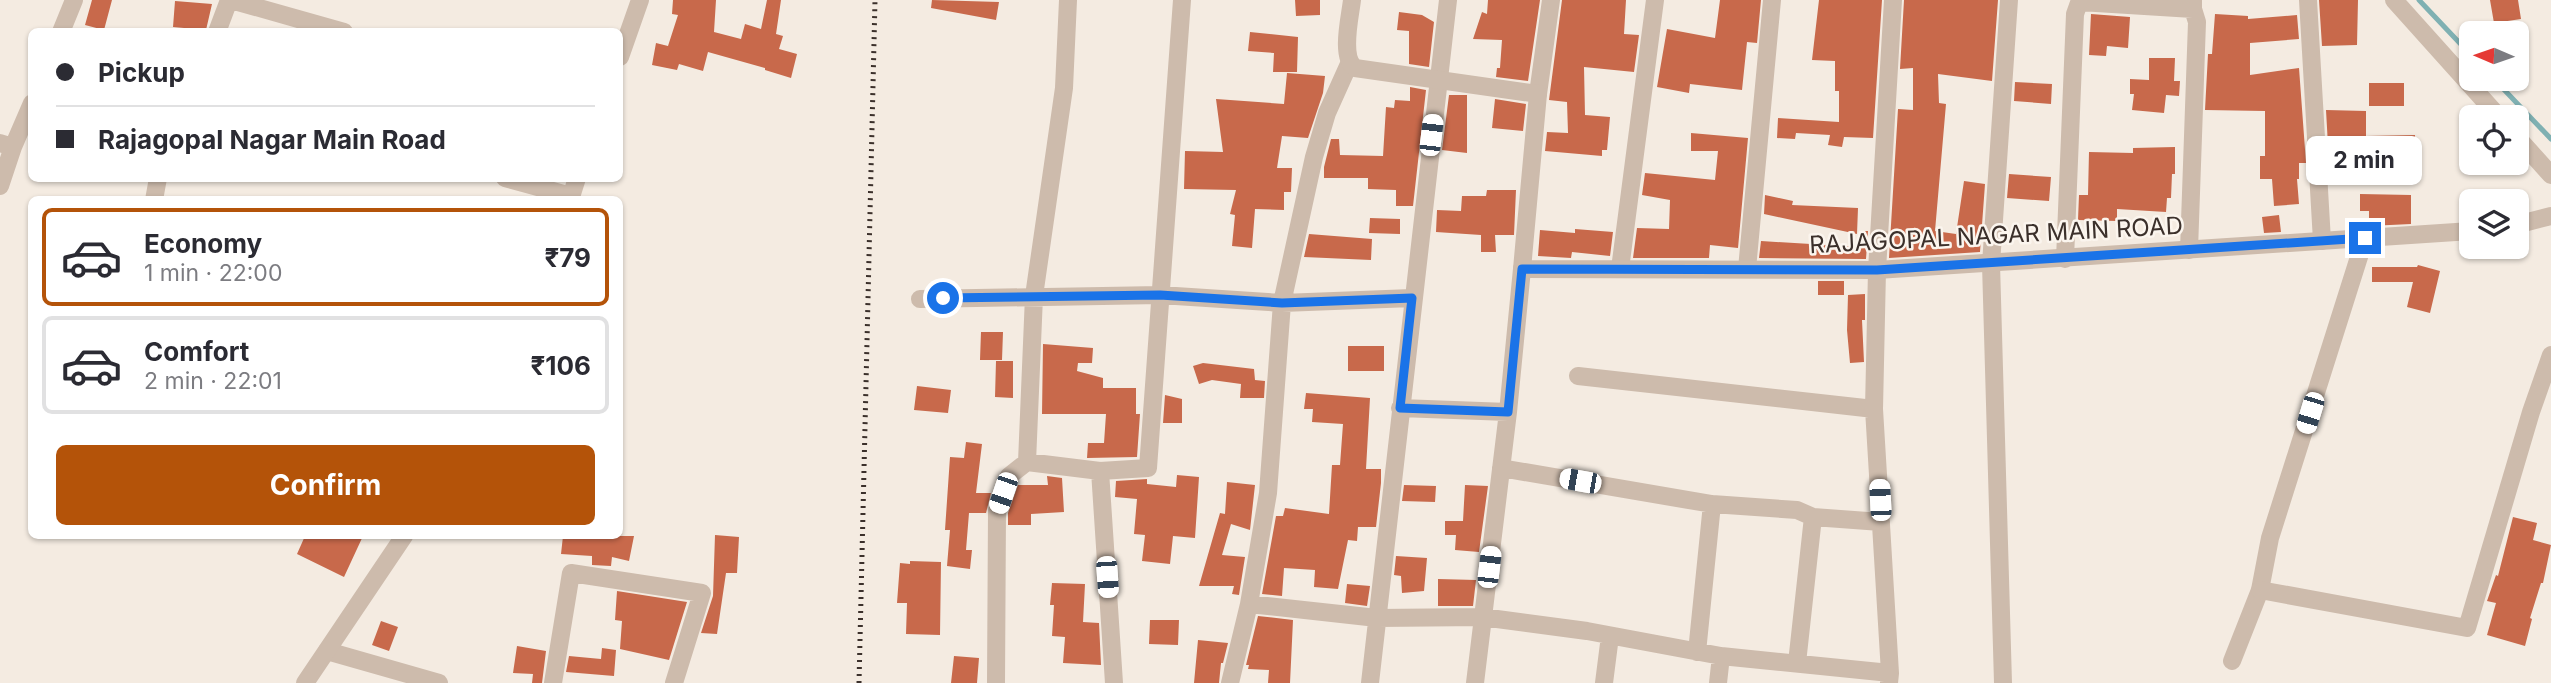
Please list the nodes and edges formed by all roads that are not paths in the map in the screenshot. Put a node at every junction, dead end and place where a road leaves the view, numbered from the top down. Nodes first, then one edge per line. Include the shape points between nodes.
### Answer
1 (74, 0) edge
2 (230, 0) edge
3 (640, 0) edge
4 (1068, 0) edge
5 (1182, 0) edge
6 (1352, 0) edge
7 (1448, 0) edge
8 (1550, 0) edge
9 (1655, 0) edge
10 (1772, 0) edge
11 (1894, 0) edge
12 (2008, 0) edge
13 (2308, 0) edge
14 (2394, 0) edge
15 (2080, 1) edge
16 (2193, 5) edge
17 (63, 28) edge
18 (219, 28) edge
19 (330, 28) edge
20 (623, 48) edge
21 (1349, 64) junction
22 (1437, 81) junction
23 (1538, 94) junction
24 (2488, 105) edge
25 (28, 110) edge
26 (7, 145) edge
27 (2529, 150) edge
28 (2551, 175) edge
29 (518, 182) edge
30 (0, 186) edge
31 (564, 196) edge
32 (2551, 216) edge
33 (2529, 222) edge
34 (2459, 232) edge
35 (2365, 238) junction
36 (2322, 241) junction
37 (2189, 250) junction
38 (2065, 258) junction
39 (1991, 264) junction
40 (1522, 269) junction
41 (1620, 269) junction
42 (1747, 269) junction
43 (1877, 270) junction
44 (1160, 295) junction
45 (1034, 296) junction
46 (1412, 298) junction
47 (920, 299) dead end
48 (1282, 303) junction
49 (2551, 355) edge
50 (1578, 376) dead end
51 (1400, 408) junction
52 (1874, 409) junction
53 (1508, 412) junction
54 (1027, 462) junction
55 (1501, 468) junction
56 (1100, 471) junction
57 (1712, 504) junction
58 (1813, 517) junction
59 (1881, 522) junction
60 (402, 539) edge
61 (2260, 590) junction
62 (1249, 604) junction
63 (1482, 617) junction
64 (1377, 618) junction
65 (1610, 636) junction
66 (327, 650) junction
67 (1697, 652) junction
68 (1721, 656) junction
69 (2232, 661) dead end
70 (1797, 663) junction
71 (1889, 678) edge
72 (305, 683) edge
73 (439, 683) edge
74 (553, 683) edge
75 (674, 683) edge
76 (996, 683) edge
77 (1114, 683) edge
78 (1230, 683) edge
79 (1370, 683) edge
80 (1475, 683) edge
81 (1604, 683) edge
82 (1718, 683) edge
83 (2003, 683) edge

1 - 17 street
2 - 18 street
2 - 19 street
3 - 20 street
4 - 45 street via 1064,88
5 - 44 street
6 - 21 street
7 - 22 street
8 - 23 street
9 - 41 street
10 - 42 street
11 - 43 street
12 - 39 street
13 - 36 street
14 - 24 street
15 - 16 street
15 - 38 street via 2075,15
16 - 37 street via 2197,22
21 - 22 street via 1369,72
21 - 48 street via 1327,113 1314,158
22 - 23 street
22 - 46 street
23 - 40 street
25 - 26 street
26 - 30 street
27 - 28 street
29 - 31 street
32 - 33 street
34 - 35 street, RAJAGOPAL NAGAR MAIN ROAD
35 - 36 street, RAJAGOPAL NAGAR MAIN ROAD
35 - 61 street via 2270,538
36 - 37 street, RAJAGOPAL NAGAR MAIN ROAD
37 - 38 street, RAJAGOPAL NAGAR MAIN ROAD
38 - 39 street, RAJAGOPAL NAGAR MAIN ROAD
39 - 43 street, RAJAGOPAL NAGAR MAIN ROAD
39 - 83 street
40 - 41 street, RAJAGOPAL NAGAR MAIN ROAD
40 - 53 street
41 - 42 street, RAJAGOPAL NAGAR MAIN ROAD
42 - 43 street, RAJAGOPAL NAGAR MAIN ROAD
43 - 52 street
44 - 45 street
44 - 48 street
44 - 56 street via 1148,468
45 - 47 street
45 - 54 street
46 - 48 street
46 - 51 street
48 - 62 street via 1268,493
49 - 61 street via 2467,628
50 - 52 street
51 - 53 street
51 - 64 street
52 - 59 street
53 - 55 street
54 - 56 street
54 - 76 street via 1009,476 996,511
55 - 57 street
55 - 63 street
56 - 77 street
57 - 58 street via 1797,510
57 - 67 street
58 - 59 street
58 - 70 street
59 - 71 street
60 - 66 street
61 - 69 street
62 - 64 street
62 - 78 street
63 - 64 street
63 - 65 street
63 - 80 street
64 - 79 street
65 - 67 street
65 - 81 street
66 - 72 street
66 - 73 street
67 - 68 street
68 - 70 street
68 - 82 street
70 - 71 street
74 - 75 street via 571,573 702,593

